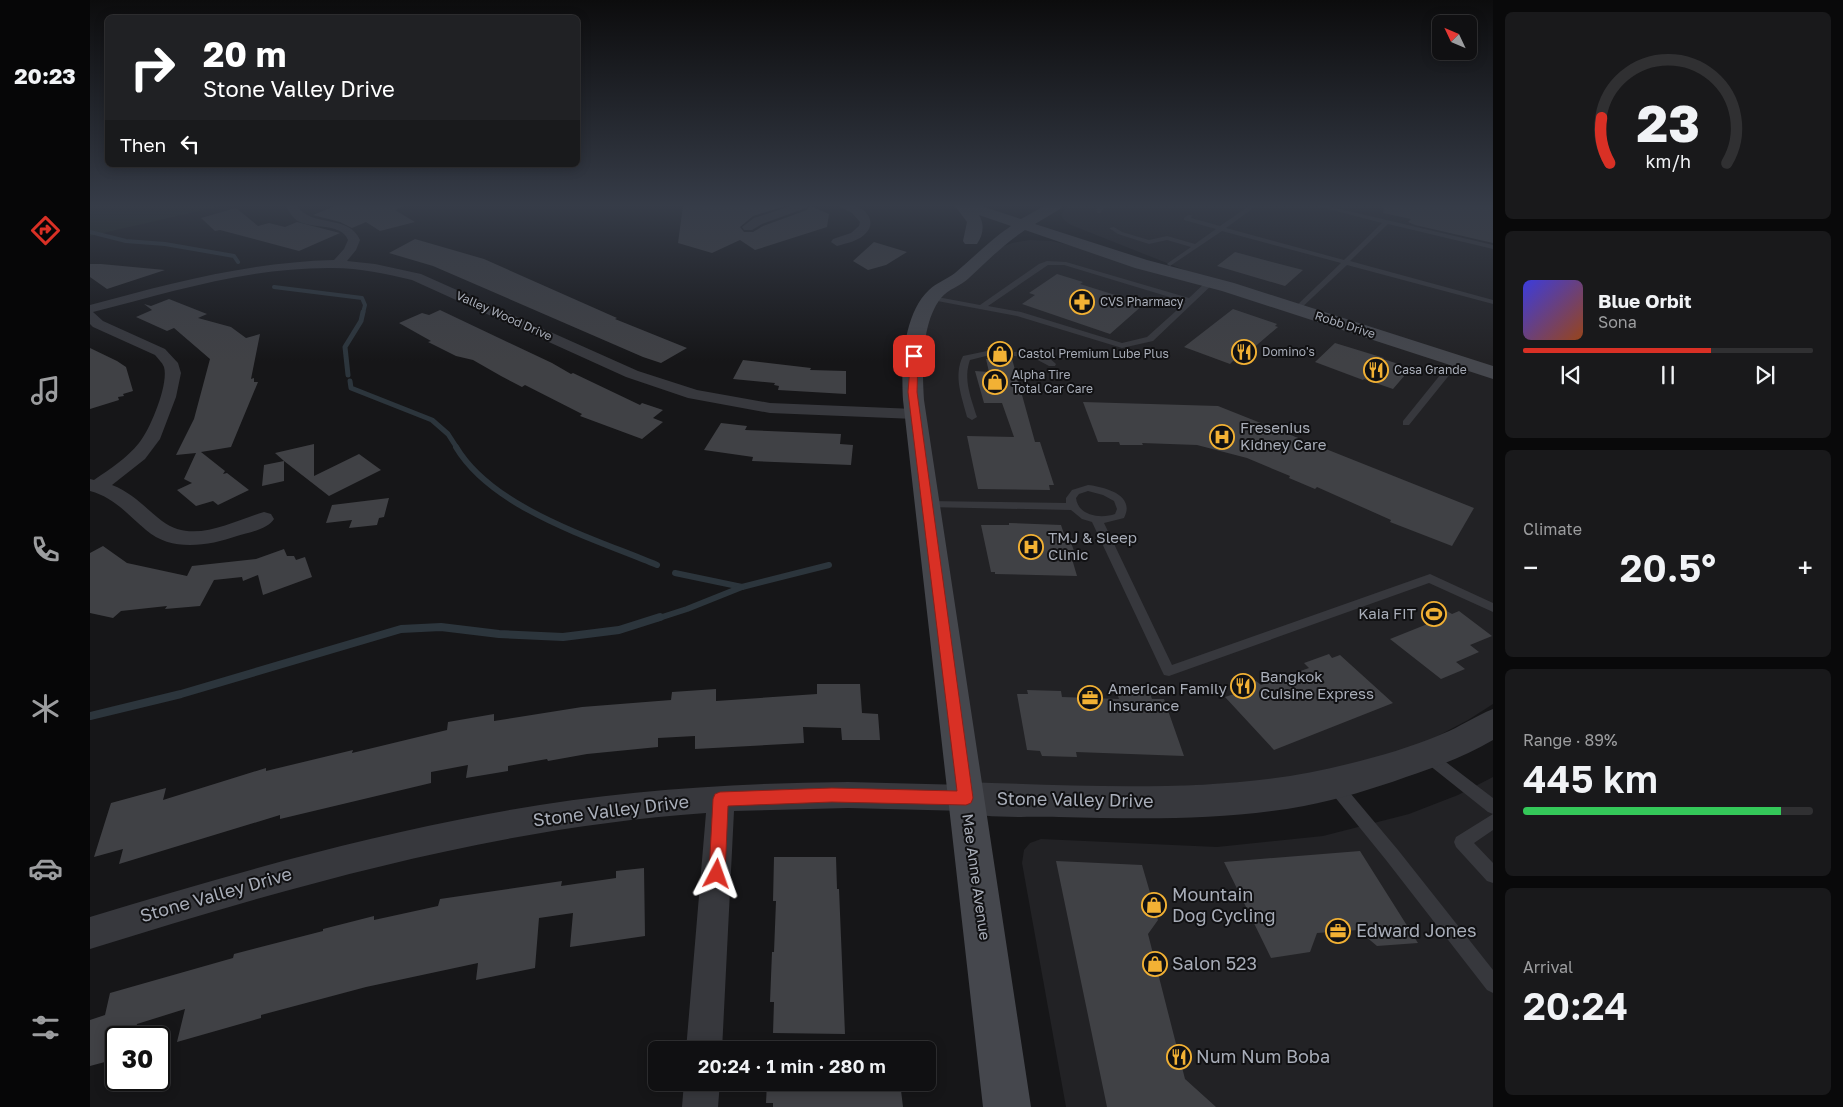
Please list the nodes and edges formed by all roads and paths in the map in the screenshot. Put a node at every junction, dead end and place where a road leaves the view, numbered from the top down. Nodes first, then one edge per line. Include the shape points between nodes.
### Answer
1 (344, 258) edge
2 (979, 258) edge
3 (990, 258) edge
4 (1122, 258) edge
5 (1151, 258) edge
6 (1179, 258) edge
7 (1330, 258) edge
8 (1350, 258) edge
9 (1346, 262) junction
10 (338, 264) junction
11 (1170, 264) junction
12 (963, 274) junction
13 (1204, 280) junction
14 (935, 288) junction
15 (1190, 301) junction
16 (1493, 302) edge
17 (983, 306) junction
18 (90, 309) edge
19 (1297, 310) junction
20 (90, 316) edge
21 (986, 353) dead end
22 (1017, 354) dead end
23 (1456, 361) junction
24 (1052, 364) dead end
25 (1493, 373) edge
26 (915, 414) junction
27 (972, 417) dead end
28 (1406, 423) dead end
29 (94, 486) edge
30 (927, 504) junction
31 (1072, 507) junction
32 (264, 519) dead end
33 (1097, 521) junction
34 (1493, 608) edge
35 (1493, 724) edge
36 (1428, 756) junction
37 (1332, 784) junction
38 (966, 798) junction
39 (720, 799) junction
40 (1493, 807) edge
41 (1493, 821) edge
42 (1493, 875) edge
43 (90, 933) edge
44 (1493, 984) edge
45 (705, 1041) edge
46 (701, 1091) edge
47 (700, 1107) edge
48 (1007, 1107) edge

1 - 10 street
2 - 12 main road
3 - 12 main road
4 - 13 main road, Robb Drive
5 - 11 main road, Robb Drive
6 - 11 lane
7 - 9 lane
8 - 9 lane
9 - 16 lane
9 - 19 lane
10 - 18 street, Valley Wood Drive via 232,273
10 - 26 street, Valley Wood Drive via 378,267 416,276 632,374 694,394 778,408
11 - 13 main road, Robb Drive
12 - 14 main road
13 - 15 lane
13 - 19 main road, Robb Drive
14 - 17 lane
14 - 26 main road, Mae Anne Avenue via 920,326 914,356 912,392
15 - 17 lane via 1056,262 1041,266
15 - 17 lane via 1150,339 1122,346
19 - 23 main road, Robb Drive
20 - 29 street via 98,324 160,352 173,369 173,381 156,430 147,445 132,461
21 - 27 lane via 966,358 962,366
22 - 24 lane via 1033,354
23 - 25 main road, Robb Drive
23 - 28 lane
26 - 30 main road, Mae Anne Avenue
29 - 32 street via 118,494 157,529 172,535 214,538
30 - 31 lane
30 - 38 main road, Mae Anne Avenue
31 - 33 lane via 1082,516
31 - 33 lane via 1070,496 1080,489 1096,488 1113,495 1122,505 1120,516
33 - 34 lane via 1168,671 1430,578
35 - 36 street, Stone Valley Drive via 1451,748
36 - 37 street, Stone Valley Drive
36 - 40 lane
37 - 38 street, Stone Valley Drive via 1276,794 1102,803
37 - 44 lane
38 - 39 street, Stone Valley Drive via 832,795
38 - 48 main road, Mae Anne Avenue
39 - 43 street, Stone Valley Drive via 518,822 389,848 263,880
39 - 45 street
41 - 42 lane via 1462,842
46 - 47 street

